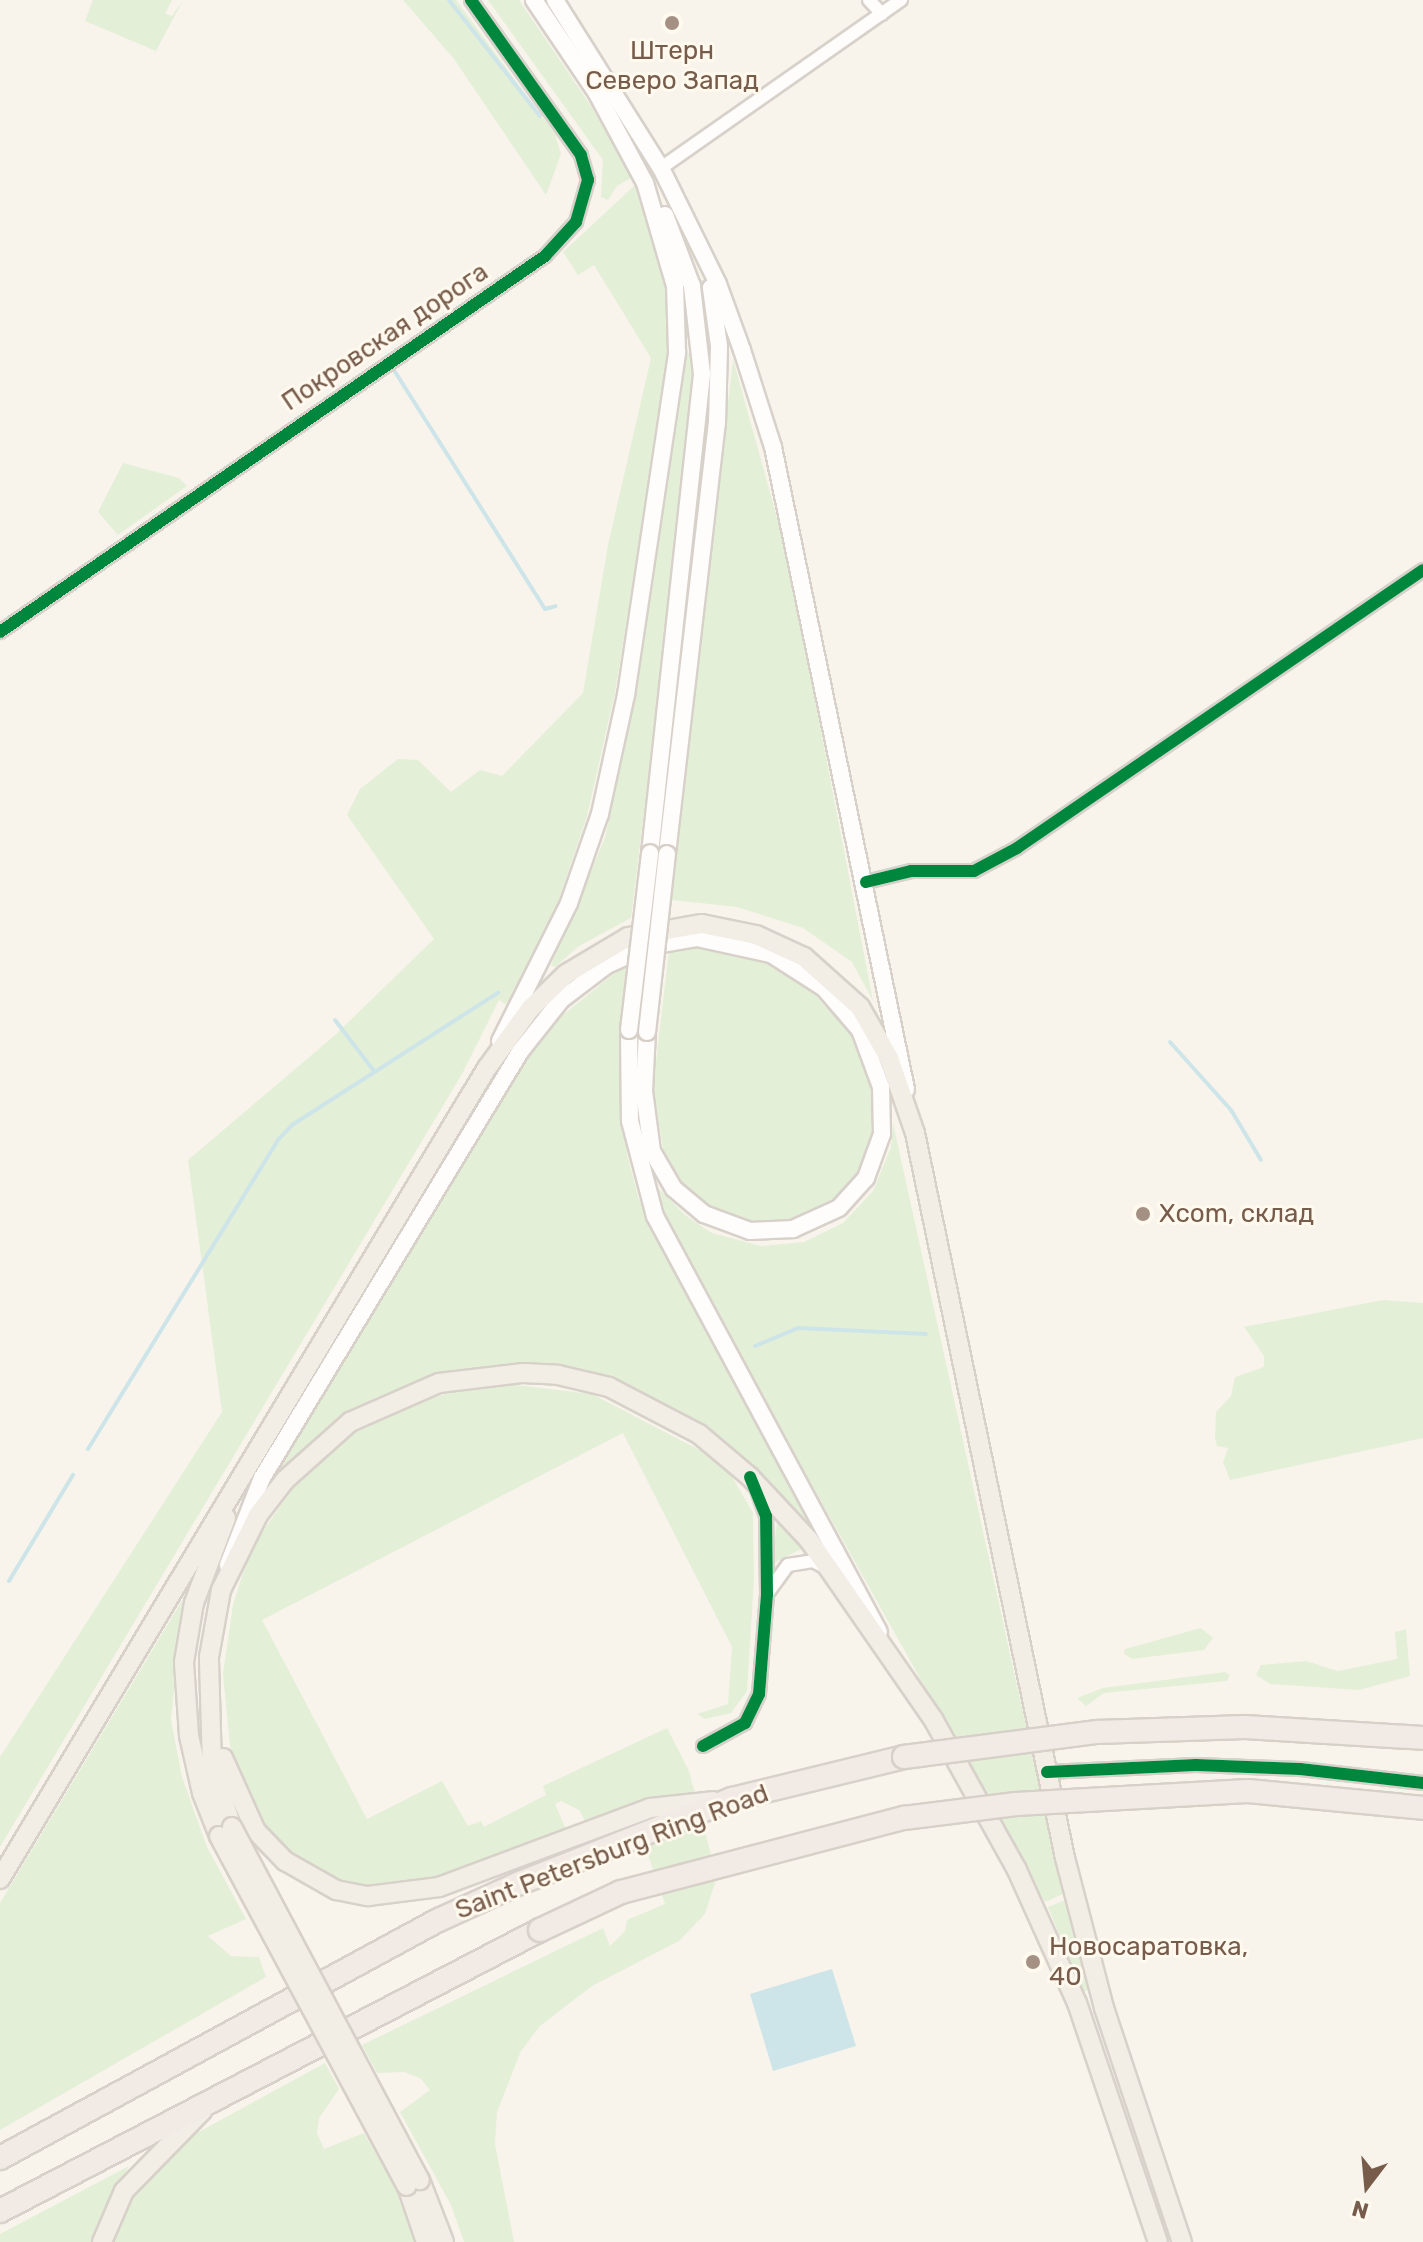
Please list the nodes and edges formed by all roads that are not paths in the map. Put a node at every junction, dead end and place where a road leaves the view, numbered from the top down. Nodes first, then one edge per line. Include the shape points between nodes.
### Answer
1 (471, 0) edge
2 (534, 0) edge
3 (555, 0) edge
4 (869, 0) edge
5 (901, 0) edge
6 (882, 14) junction
7 (661, 168) junction
8 (645, 183) junction
9 (708, 261) junction
10 (1423, 570) edge
11 (0, 632) edge
12 (659, 854) junction
13 (866, 882) junction
14 (638, 1031) junction
15 (487, 1068) junction
16 (915, 1133) junction
17 (255, 1450) junction
18 (750, 1477) junction
19 (833, 1573) junction
20 (221, 1590) junction
21 (767, 1594) junction
22 (882, 1640) junction
23 (212, 1722) junction
24 (1423, 1738) edge
25 (703, 1746) dead end
26 (1047, 1772) junction
27 (1423, 1783) edge
28 (732, 1799) junction
29 (1423, 1808) edge
30 (226, 1831) junction
31 (0, 1879) edge
32 (226, 2089) junction
33 (0, 2158) edge
34 (414, 2183) junction
35 (0, 2211) edge
36 (102, 2242) edge
37 (426, 2242) edge
38 (444, 2242) edge
39 (1158, 2242) edge
40 (1182, 2242) edge

1 - 11 street, Покровская дорога via 581,155 588,180 576,222 545,256
2 - 8 main road via 625,141
3 - 7 main road
4 - 6 street
5 - 6 street
6 - 7 street
7 - 9 main road
8 - 12 main road via 686,262 702,358
8 - 15 main road via 675,286 677,352 626,695 586,858 549,946
9 - 12 main road via 717,319 717,423
9 - 13 main road via 773,447
10 - 13 street via 1017,848 974,871 911,871
12 - 14 main road, bridge
13 - 16 main road
14 - 20 main road via 652,1151 674,1189 704,1214 750,1231 793,1229 839,1208 866,1178 882,1134 881,1087 860,1030 824,988 771,954 697,938 650,946 607,965 551,1011 511,1065 262,1478 235,1539
14 - 22 main road via 630,1121 655,1216 863,1595
15 - 16 main road via 539,1000 585,960 649,930 715,926 781,944 842,987 877,1033
15 - 17 main road
16 - 26 main road
17 - 30 main road via 194,1603 184,1662 189,1736 202,1793
17 - 31 main road
18 - 19 main road
18 - 20 main road via 699,1434 589,1380 523,1373 458,1378 380,1405 323,1442 258,1515
18 - 21 street via 766,1516
19 - 21 street via 813,1561 788,1565
19 - 22 main road
20 - 23 main road via 209,1657
21 - 25 street via 753,1711 745,1723
22 - 39 main road via 1009,1854 1051,1944 1077,2003
23 - 28 main road via 228,1777 256,1831 285,1861 336,1890 368,1896 414,1894 650,1808
23 - 30 main road via 212,1767
24 - 28 highway, Saint Petersburg Ring Road, bridge via 1245,1727 1097,1732 904,1757
26 - 27 street via 1196,1765 1300,1769
26 - 40 main road via 1104,2008
28 - 33 highway, Saint Petersburg Ring Road via 439,1920
29 - 32 highway, Saint Petersburg Ring Road, bridge via 1248,1791 1016,1804 904,1818 621,1892
30 - 34 main road, bridge
32 - 35 highway, Saint Petersburg Ring Road
32 - 36 main road via 124,2191
34 - 37 main road
34 - 38 main road

